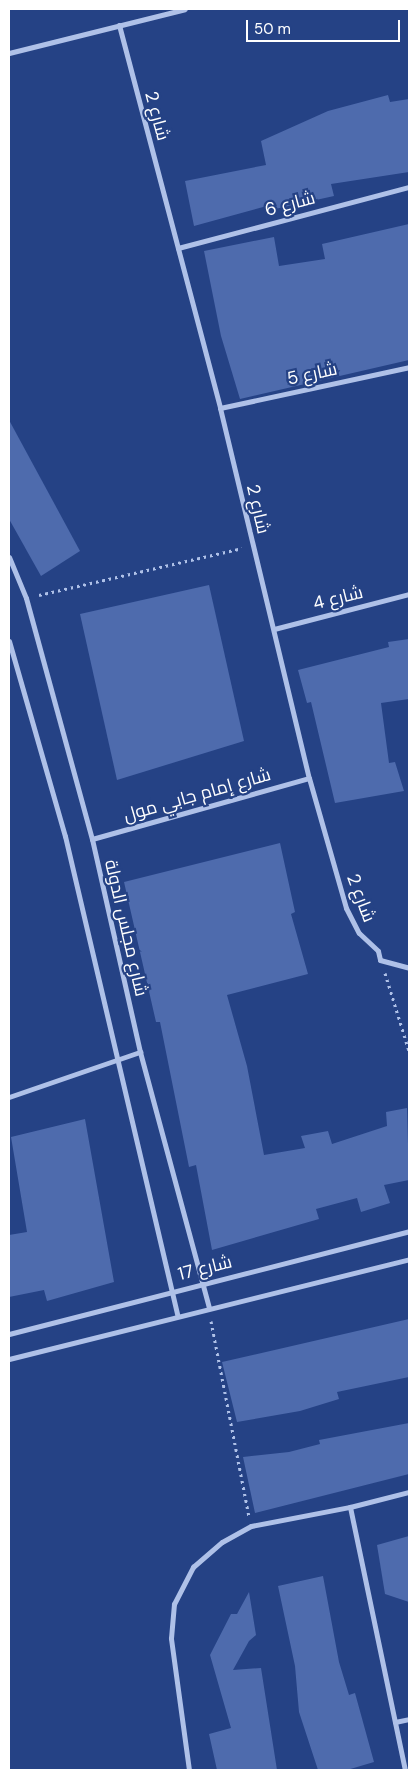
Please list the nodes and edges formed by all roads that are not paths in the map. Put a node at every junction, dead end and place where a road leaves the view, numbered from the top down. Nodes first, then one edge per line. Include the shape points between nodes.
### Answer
1 (185, 9) edge
2 (119, 25) junction
3 (9, 53) edge
4 (409, 187) edge
5 (178, 248) junction
6 (409, 368) edge
7 (220, 408) junction
8 (9, 557) edge
9 (409, 594) edge
10 (274, 628) junction
11 (9, 642) edge
12 (309, 778) junction
13 (92, 839) junction
14 (409, 968) edge
15 (140, 1052) junction
16 (115, 1059) junction
17 (9, 1097) edge
18 (409, 1231) edge
19 (409, 1259) edge
20 (202, 1283) junction
21 (172, 1290) junction
22 (208, 1308) junction
23 (178, 1316) junction
24 (9, 1334) edge
25 (9, 1359) edge
26 (409, 1492) edge
27 (350, 1508) junction
28 (409, 1719) edge
29 (395, 1722) junction
30 (189, 1770) edge
31 (405, 1770) edge

1 - 2 street
2 - 3 street
2 - 5 street, شارع 2
4 - 5 street, شارع 6
5 - 7 street, شارع 2
6 - 7 street, شارع 5
7 - 10 street, شارع 2
8 - 13 street, شارع مجلس الدولة via 26,598
9 - 10 street, شارع 4
10 - 12 street, شارع 2
11 - 16 street via 65,836
12 - 13 street, شارع إمام جابي مول
12 - 14 street, شارع 2 via 346,908 359,933 378,951 380,960
13 - 15 street, شارع مجلس الدولة
15 - 16 street
15 - 20 street, شارع مجلس الدولة
16 - 17 street
16 - 21 street
18 - 20 street, شارع 17
19 - 22 street
20 - 21 street, شارع 17
20 - 22 street, شارع مجلس الدولة
21 - 23 street
21 - 24 street, شارع 17
22 - 23 street
23 - 25 street
26 - 27 street
27 - 29 street
27 - 30 street via 251,1526 222,1542 193,1567 174,1604 171,1638
28 - 29 street
29 - 31 street

